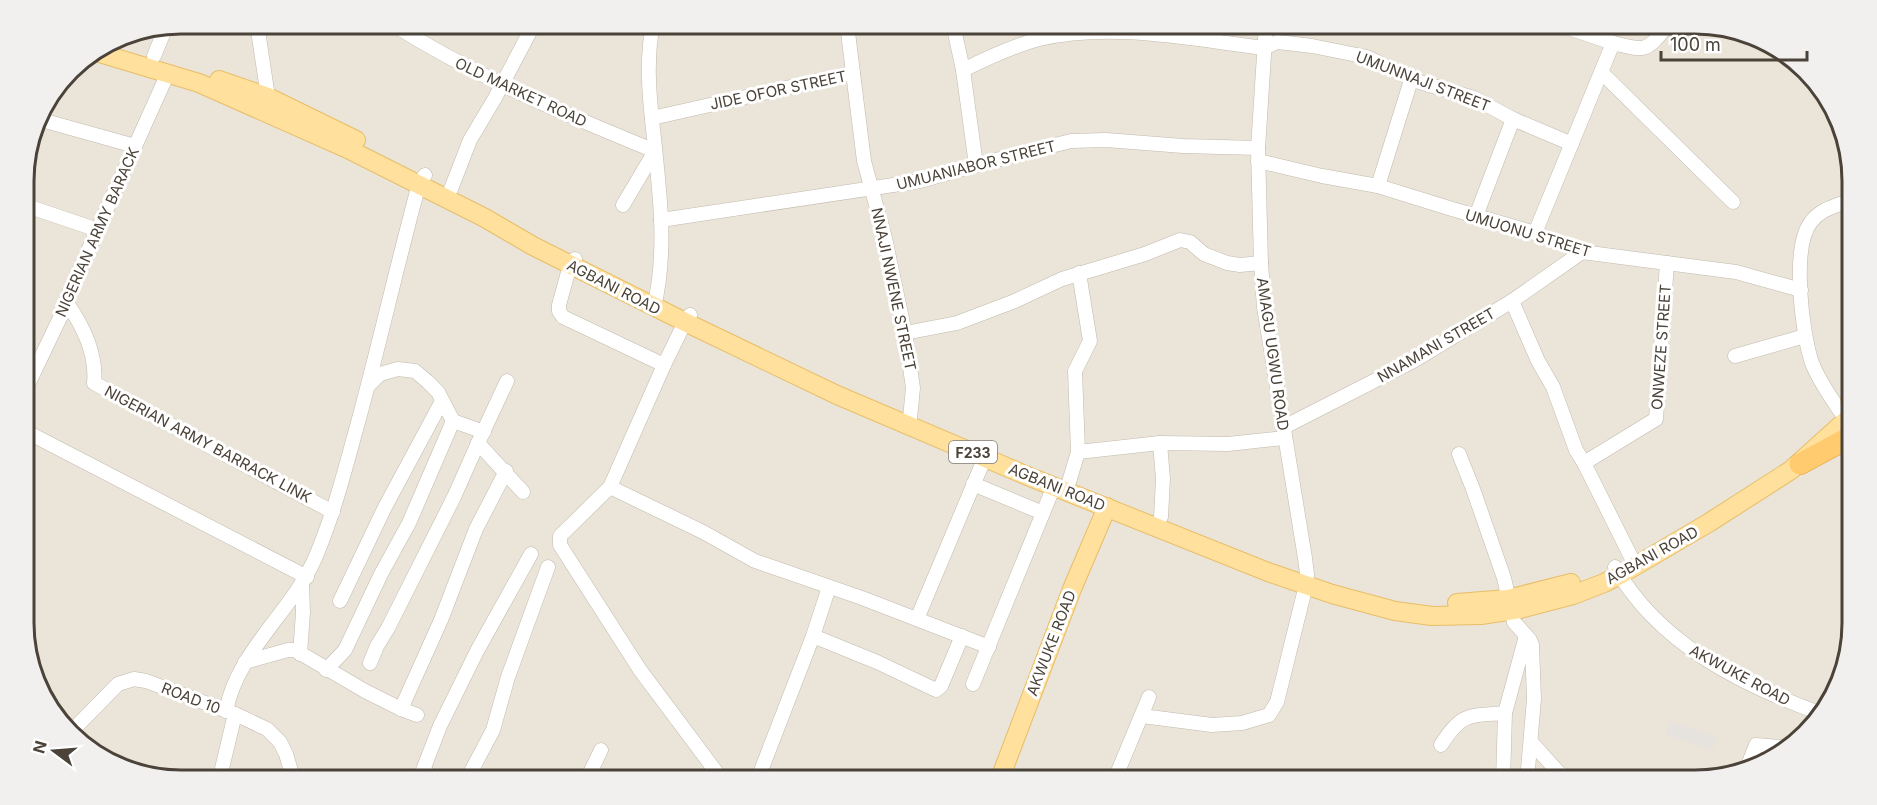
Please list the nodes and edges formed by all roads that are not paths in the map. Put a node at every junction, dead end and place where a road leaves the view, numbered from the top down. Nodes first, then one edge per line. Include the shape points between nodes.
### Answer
1 (257, 34) edge
2 (409, 34) edge
3 (529, 34) edge
4 (652, 34) edge
5 (848, 34) edge
6 (955, 34) edge
7 (1082, 34) edge
8 (1150, 34) edge
9 (1265, 34) edge
10 (1586, 34) edge
11 (1660, 34) edge
12 (162, 36) edge
13 (1613, 43) junction
14 (122, 47) edge
15 (1264, 48) junction
16 (106, 55) edge
17 (154, 56) junction
18 (963, 70) junction
19 (1601, 72) junction
20 (168, 73) junction
21 (852, 73) junction
22 (1412, 77) junction
23 (501, 85) junction
24 (265, 104) junction
25 (652, 118) junction
26 (1513, 119) junction
27 (48, 122) edge
28 (1572, 144) junction
29 (135, 147) junction
30 (655, 151) junction
31 (1258, 154) junction
32 (864, 161) joint
33 (976, 165) junction
34 (422, 180) junction
35 (1378, 186) junction
36 (872, 188) junction
37 (452, 189) junction
38 (1733, 202) dead end
39 (1842, 203) edge
40 (623, 205) dead end
41 (35, 210) edge
42 (1476, 216) junction
43 (660, 220) junction
44 (98, 230) junction
45 (1535, 233) junction
46 (1582, 252) junction
47 (573, 262) junction
48 (1261, 263) junction
49 (1667, 263) junction
50 (1079, 273) junction
51 (1801, 290) junction
52 (1512, 301) junction
53 (655, 302) junction
54 (67, 303) junction
55 (688, 319) junction
56 (905, 333) junction
57 (1805, 336) junction
58 (1735, 356) dead end
59 (664, 365) junction
60 (35, 372) edge
61 (507, 381) dead end
62 (368, 386) junction
63 (1842, 398) edge
64 (442, 402) junction
65 (1842, 412) edge
66 (1842, 414) edge
67 (910, 418) junction
68 (453, 421) junction
69 (1284, 432) junction
70 (34, 436) edge
71 (481, 437) junction
72 (1842, 441) edge
73 (1160, 443) junction
74 (1078, 452) junction
75 (986, 453) junction
76 (1459, 454) dead end
77 (1584, 463) junction
78 (1800, 464) junction
79 (506, 471) junction
80 (973, 484) junction
81 (1062, 484) junction
82 (610, 487) junction
83 (523, 492) dead end
84 (1110, 502) junction
85 (333, 512) junction
86 (1043, 513) junction
87 (1161, 516) junction
88 (531, 554) dead end
89 (548, 567) dead end
90 (1622, 567) junction
91 (304, 580) junction
92 (1306, 580) junction
93 (829, 587) junction
94 (340, 601) dead end
95 (1509, 605) junction
96 (917, 619) junction
97 (813, 636) junction
98 (962, 636) junction
99 (1526, 636) junction
100 (989, 647) junction
101 (300, 654) junction
102 (245, 662) junction
103 (370, 663) dead end
104 (326, 670) junction
105 (973, 684) dead end
106 (1149, 697) dead end
107 (401, 709) junction
108 (1813, 711) edge
109 (231, 713) junction
110 (1505, 713) junction
111 (417, 715) dead end
112 (1142, 716) junction
113 (82, 721) edge
114 (1532, 743) junction
115 (1441, 744) dead end
116 (1776, 747) edge
117 (601, 750) dead end
118 (1750, 760) edge
119 (221, 770) edge
120 (291, 770) edge
121 (423, 770) edge
122 (472, 770) edge
123 (591, 770) edge
124 (715, 770) edge
125 (762, 770) edge
126 (1003, 770) edge
127 (1119, 770) edge
128 (1503, 770) edge
129 (1528, 770) edge
130 (1556, 770) edge

1 - 24 street
2 - 23 street, OLD MARKET ROAD
3 - 23 street
4 - 25 street
5 - 21 street
6 - 18 street
7 - 18 street, UMUNNAJI STREET via 1036,40
8 - 15 street, UMUNNAJI STREET
9 - 15 street, AMAGU UGWU ROAD
10 - 13 street
11 - 13 street via 1640,50
12 - 17 street
13 - 19 street
14 - 17 main road, AGBANI ROAD / F233
15 - 22 street, UMUNNAJI STREET via 1277,42 1340,51 1367,57
15 - 31 street, AMAGU UGWU ROAD
16 - 20 main road, AGBANI ROAD / F233
17 - 24 main road, AGBANI ROAD / F233
18 - 33 street
19 - 28 street
19 - 38 street
20 - 24 main road, AGBANI ROAD / F233
20 - 29 street, NIGERIAN ARMY BARACK
21 - 25 street, JIDE OFOR STREET
21 - 32 street, JIDE OFOR STREET
22 - 26 street, UMUNNAJI STREET via 1474,98
22 - 35 street
23 - 30 street, OLD MARKET ROAD
23 - 37 street via 470,140
24 - 34 main road, AGBANI ROAD / F233 via 348,149
25 - 30 street
26 - 28 street, UMUNNAJI STREET
26 - 42 street
27 - 29 street
28 - 45 street
29 - 44 street, NIGERIAN ARMY BARACK
30 - 40 street
30 - 43 street
31 - 33 street, UMUANIABOR STREET via 1087,140
31 - 35 street, UMUONU STREET via 1322,176
31 - 48 street, AMAGU UGWU ROAD
32 - 36 street, NNAJI NWENE STREET
33 - 36 street, UMUANIABOR STREET via 920,181
34 - 37 main road, AGBANI ROAD / F233
34 - 47 main road, AGBANI ROAD / F233
34 - 62 street
35 - 42 street, UMUONU STREET
36 - 43 street, UMUANIABOR STREET
36 - 56 street, NNAJI NWENE STREET
37 - 47 main road, AGBANI ROAD / F233
39 - 51 street via 1825,209 1804,233 1800,250
41 - 44 street
42 - 45 street, UMUONU STREET
43 - 53 street
44 - 54 street, NIGERIAN ARMY BARACK
45 - 46 street, UMUONU STREET
46 - 49 street, UMUONU STREET
46 - 52 street, NNAMANI STREET
47 - 53 main road, AGBANI ROAD / F233
47 - 59 street via 559,304 563,317
48 - 50 street via 1219,261 1180,240
48 - 69 street, AMAGU UGWU ROAD
49 - 51 street, UMUONU STREET via 1736,272
49 - 77 street, ONWEZE STREET via 1656,419
50 - 56 street via 957,323
50 - 74 street via 1090,341 1075,371
51 - 57 street
52 - 69 street, NNAMANI STREET
52 - 77 street, AKWUKE ROAD
53 - 55 main road, AGBANI ROAD / F233
54 - 60 street, NIGERIAN ARMY BARACK
54 - 85 street, NIGERIAN ARMY BARRACK LINK via 90,348 94,383
55 - 59 street
55 - 67 main road, AGBANI ROAD / F233
55 - 75 main road, AGBANI ROAD / F233 via 837,395
56 - 67 street, NNAJI NWENE STREET via 913,388
57 - 58 street
57 - 63 street via 1820,380
59 - 82 street
61 - 71 street
62 - 64 street via 380,374 398,369 415,371 438,392
62 - 85 street
64 - 68 street
64 - 94 street
65 - 90 main road, AGBANI ROAD / F233 via 1785,460
66 - 78 main road, AGBANI ROAD / F233
67 - 75 main road, AGBANI ROAD / F233
68 - 71 street
68 - 104 street via 409,524 345,650
69 - 73 street via 1228,444
69 - 92 street, AMAGU UGWU ROAD
70 - 91 street
71 - 79 street
71 - 103 street
72 - 78 highway
73 - 74 street
73 - 87 street
74 - 81 street
75 - 80 street
75 - 81 main road, AGBANI ROAD / F233 via 1030,477
76 - 95 street via 1500,567
77 - 90 street, AKWUKE ROAD
78 - 90 main road, AGBANI ROAD / F233 via 1710,522
79 - 83 street
79 - 107 street via 476,530
80 - 86 street
80 - 96 street
81 - 84 main road, AGBANI ROAD / F233
81 - 86 street
82 - 93 street via 755,561
82 - 124 street via 560,536 560,545 640,670
84 - 87 main road, AGBANI ROAD / F233
84 - 92 main road, AGBANI ROAD / F233
84 - 126 main road, AKWUKE ROAD via 1068,599
85 - 91 street
86 - 100 street
87 - 92 main road, AGBANI ROAD / F233
88 - 121 street via 477,651
89 - 122 street via 514,657 493,730
90 - 95 main road, AGBANI ROAD / F233 via 1573,595
90 - 108 street, AKWUKE ROAD via 1653,618 1682,644 1738,678
91 - 101 street
91 - 102 street
92 - 95 main road, AGBANI ROAD / F233 via 1383,608 1422,614 1481,615
92 - 112 street via 1277,702 1269,715 1242,723 1212,725
93 - 96 street
93 - 97 street
95 - 99 street via 1515,624
96 - 98 street
97 - 98 street via 936,690
97 - 125 street
98 - 100 street
99 - 110 street
99 - 114 street via 1534,658
100 - 105 street
101 - 102 street via 288,650
101 - 104 street
102 - 109 street via 229,696
104 - 107 street
106 - 112 street
107 - 111 street
109 - 113 street, ROAD 10 via 134,679 118,684
109 - 119 street
109 - 120 street, ROAD 10 via 267,729 286,754
110 - 115 street via 1462,718
110 - 128 street
112 - 127 street
114 - 129 street
114 - 130 street
116 - 118 street via 1756,745
117 - 123 street

